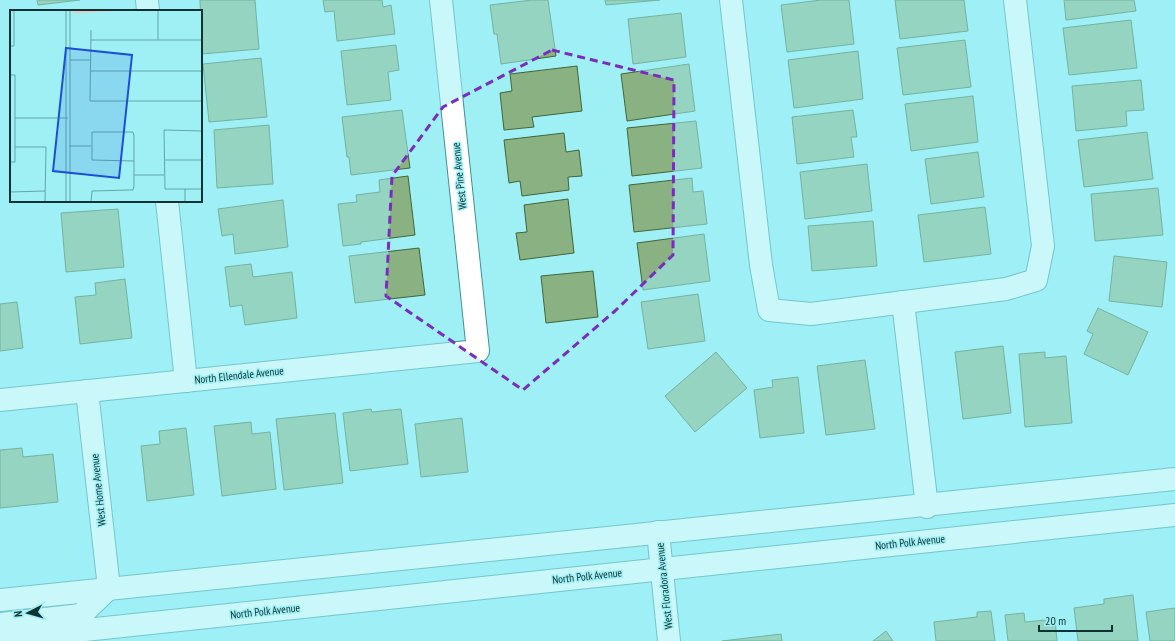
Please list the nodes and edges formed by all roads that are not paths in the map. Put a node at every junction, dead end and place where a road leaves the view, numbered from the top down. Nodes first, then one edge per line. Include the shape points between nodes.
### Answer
1 (147, 0) edge
2 (441, 0) edge
3 (731, 0) edge
4 (1015, 0) edge
5 (148, 10) edge
6 (168, 202) edge
7 (903, 302) junction
8 (478, 351) joint
9 (186, 381) junction
10 (87, 391) junction
11 (0, 400) edge
12 (1175, 479) edge
13 (927, 507) junction
14 (1175, 515) edge
15 (658, 532) junction
16 (662, 568) junction
17 (109, 588) junction
18 (0, 600) edge
19 (0, 624) edge
20 (0, 639) edge
21 (669, 641) edge

1 - 5 main road
2 - 8 main road, West Pine Avenue
3 - 7 main road via 761,265 769,310 812,314
4 - 7 main road via 1043,246 1036,280 1006,289
6 - 9 main road
7 - 13 main road
8 - 9 main road, North Ellendale Avenue
9 - 10 main road, North Ellendale Avenue
10 - 11 main road, North Ellendale Avenue
10 - 17 main road, West Home Avenue
12 - 13 main road
13 - 15 main road
14 - 16 main road, North Polk Avenue
15 - 16 main road, West Floradora Avenue
15 - 17 main road
16 - 20 main road, North Polk Avenue
16 - 21 main road, West Floradora Avenue
17 - 18 main road
17 - 19 main road via 81,615

